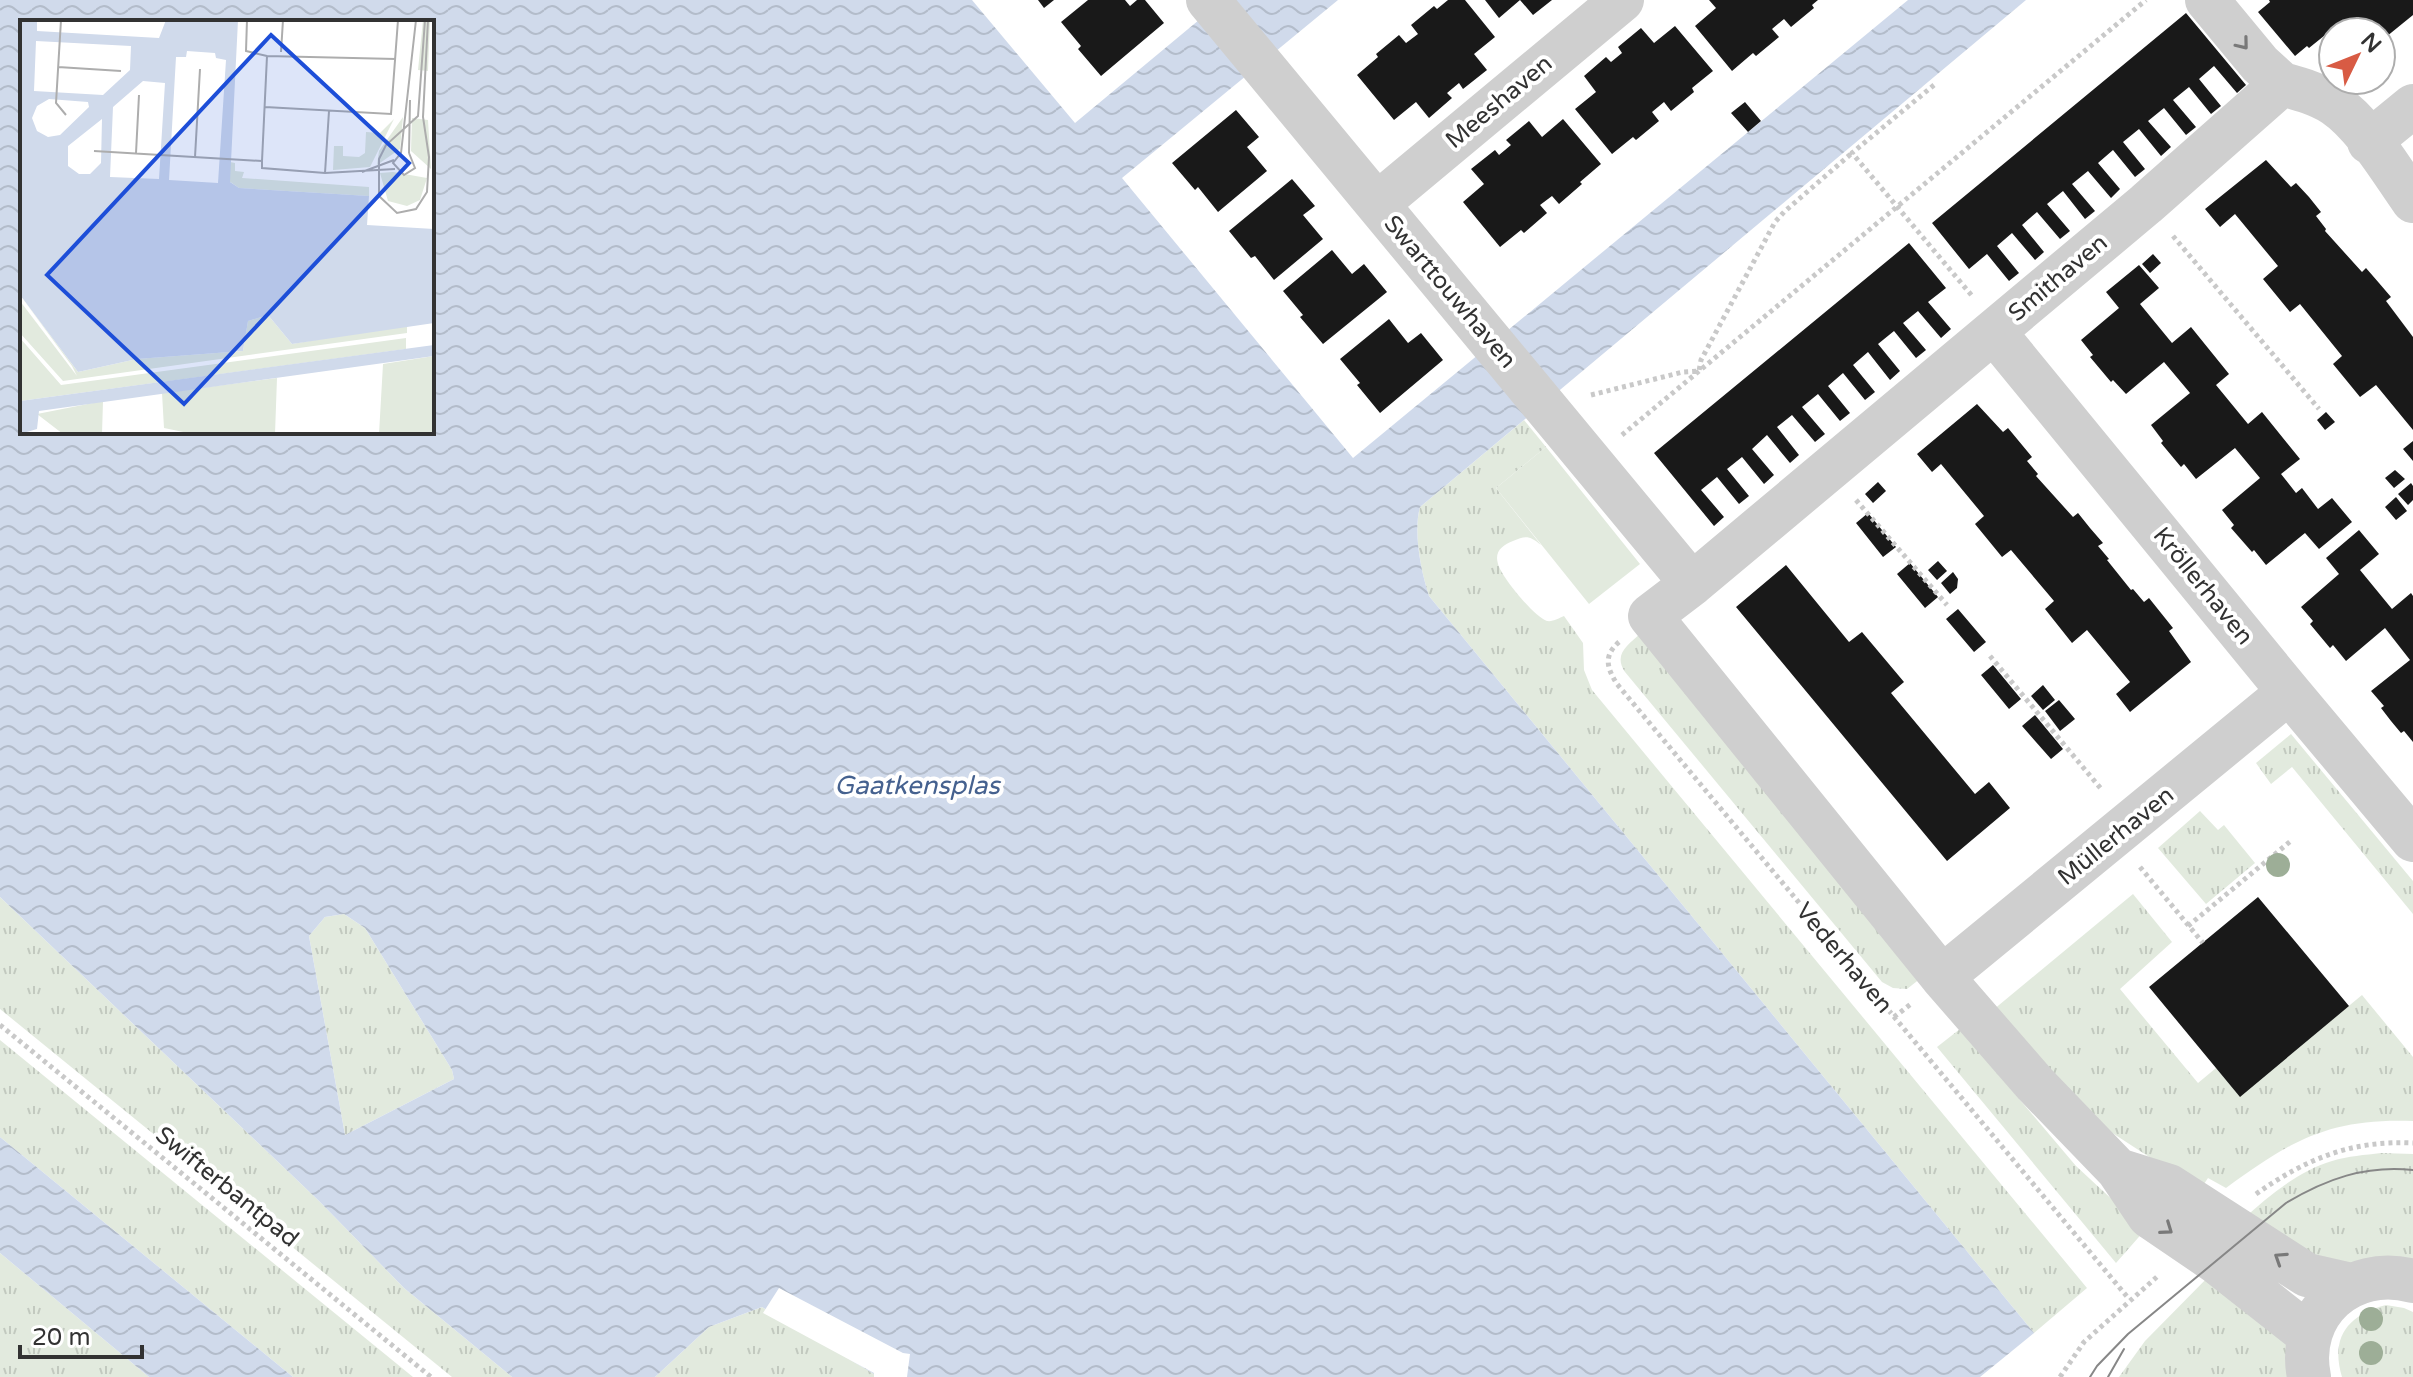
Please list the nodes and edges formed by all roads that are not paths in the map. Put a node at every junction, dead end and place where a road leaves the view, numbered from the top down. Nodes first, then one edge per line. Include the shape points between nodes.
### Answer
1 (1622, 0) edge
2 (2207, 0) edge
3 (1212, 4) edge
4 (2282, 84) junction
5 (2413, 106) edge
6 (2369, 142) junction
7 (2413, 201) edge
8 (1377, 204) junction
9 (1994, 332) junction
10 (1692, 584) junction
11 (2289, 692) junction
12 (2413, 840) edge
13 (1942, 977) junction
14 (2118, 1170) junction
15 (2413, 1281) edge
16 (2351, 1285) junction
17 (2309, 1356) edge

1 - 8 street, Meeshaven
2 -> 4 street
3 - 8 street, Swarttouwhaven
4 - 6 street via 2333,103
4 - 9 street, Smithaven
5 - 6 street
6 - 7 street
8 - 10 street, Swarttouwhaven
9 - 10 street, Smithaven
9 - 11 street, Kröllerhaven
10 - 13 street via 1650,616
11 - 12 street, Kröllerhaven
11 - 13 street, Müllerhaven
13 - 14 street
16 -> 14 street via 2307,1275 2169,1186
14 -> 17 street via 2149,1216 2215,1261
15 - 16 street via 2371,1278
16 - 17 street via 2318,1314

